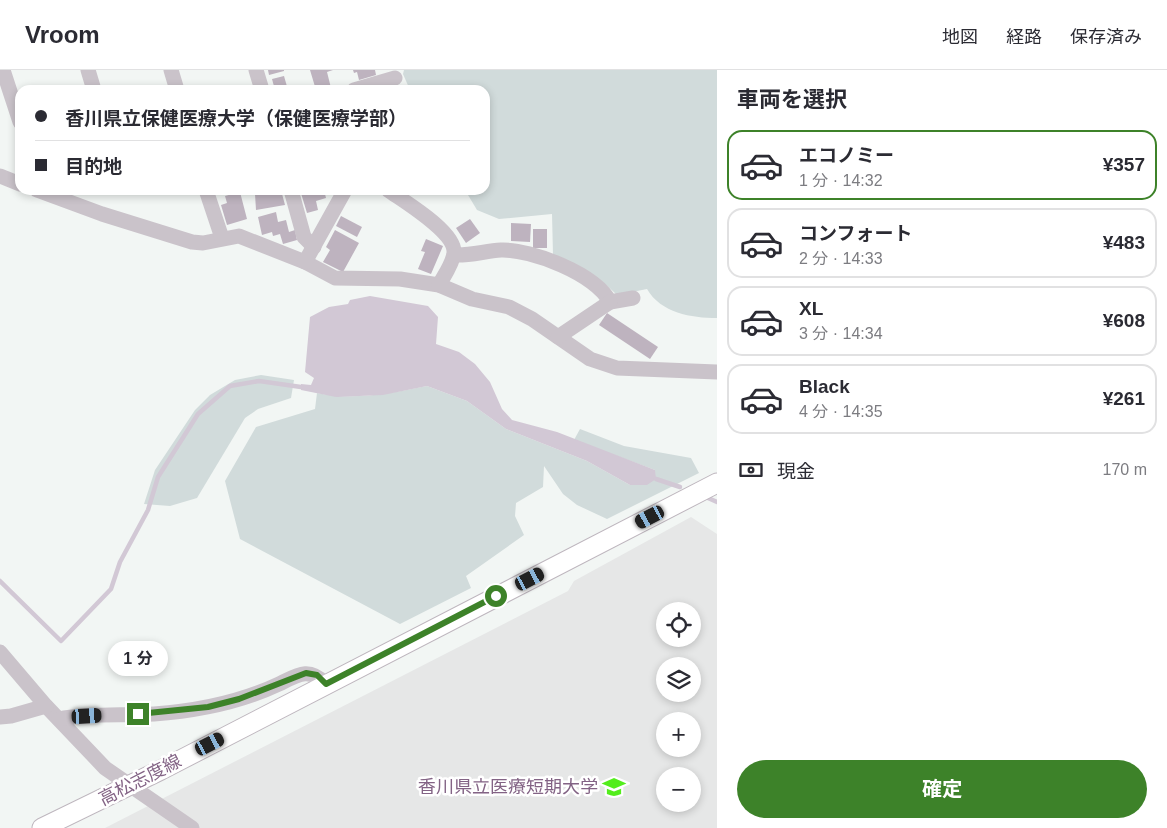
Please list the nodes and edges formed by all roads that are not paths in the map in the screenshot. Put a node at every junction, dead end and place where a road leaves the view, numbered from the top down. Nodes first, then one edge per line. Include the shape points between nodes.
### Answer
1 (4, 70) edge
2 (88, 70) edge
3 (170, 70) edge
4 (256, 70) edge
5 (395, 79) edge
6 (92, 85) edge
7 (174, 85) edge
8 (260, 85) edge
9 (373, 85) edge
10 (15, 106) edge
11 (0, 176) edge
12 (15, 182) edge
13 (52, 195) edge
14 (208, 195) edge
15 (292, 195) edge
16 (342, 195) edge
17 (395, 195) edge
18 (222, 238) junction
19 (314, 247) junction
20 (454, 255) junction
21 (305, 262) junction
22 (439, 285) junction
23 (633, 298) dead end
24 (610, 302) junction
25 (558, 337) junction
26 (717, 372) edge
27 (717, 483) edge
28 (0, 652) edge
29 (326, 684) junction
30 (46, 706) junction
31 (0, 717) edge
32 (59, 719) junction
33 (128, 786) junction
34 (42, 828) edge
35 (192, 828) edge

1 - 10 street
2 - 6 street
3 - 7 street
4 - 8 street
5 - 9 street
11 - 12 street
13 - 18 street via 192,242
14 - 18 street
15 - 19 street via 304,237
16 - 19 street
17 - 20 street via 446,234 454,244
18 - 21 street via 238,236
19 - 21 street
20 - 22 street
20 - 24 street via 518,251 585,276
21 - 22 street via 334,278 400,279
22 - 25 street via 472,299 509,307
23 - 24 street
24 - 25 street
25 - 26 street via 590,359 617,368
27 - 29 main road, 高松志度線
28 - 30 street
29 - 32 street via 317,675 306,673 267,690 208,707 155,714
29 - 33 main road, 高松志度線
30 - 31 street
30 - 32 street
32 - 33 street via 105,768
33 - 34 main road, 高松志度線
33 - 35 street

